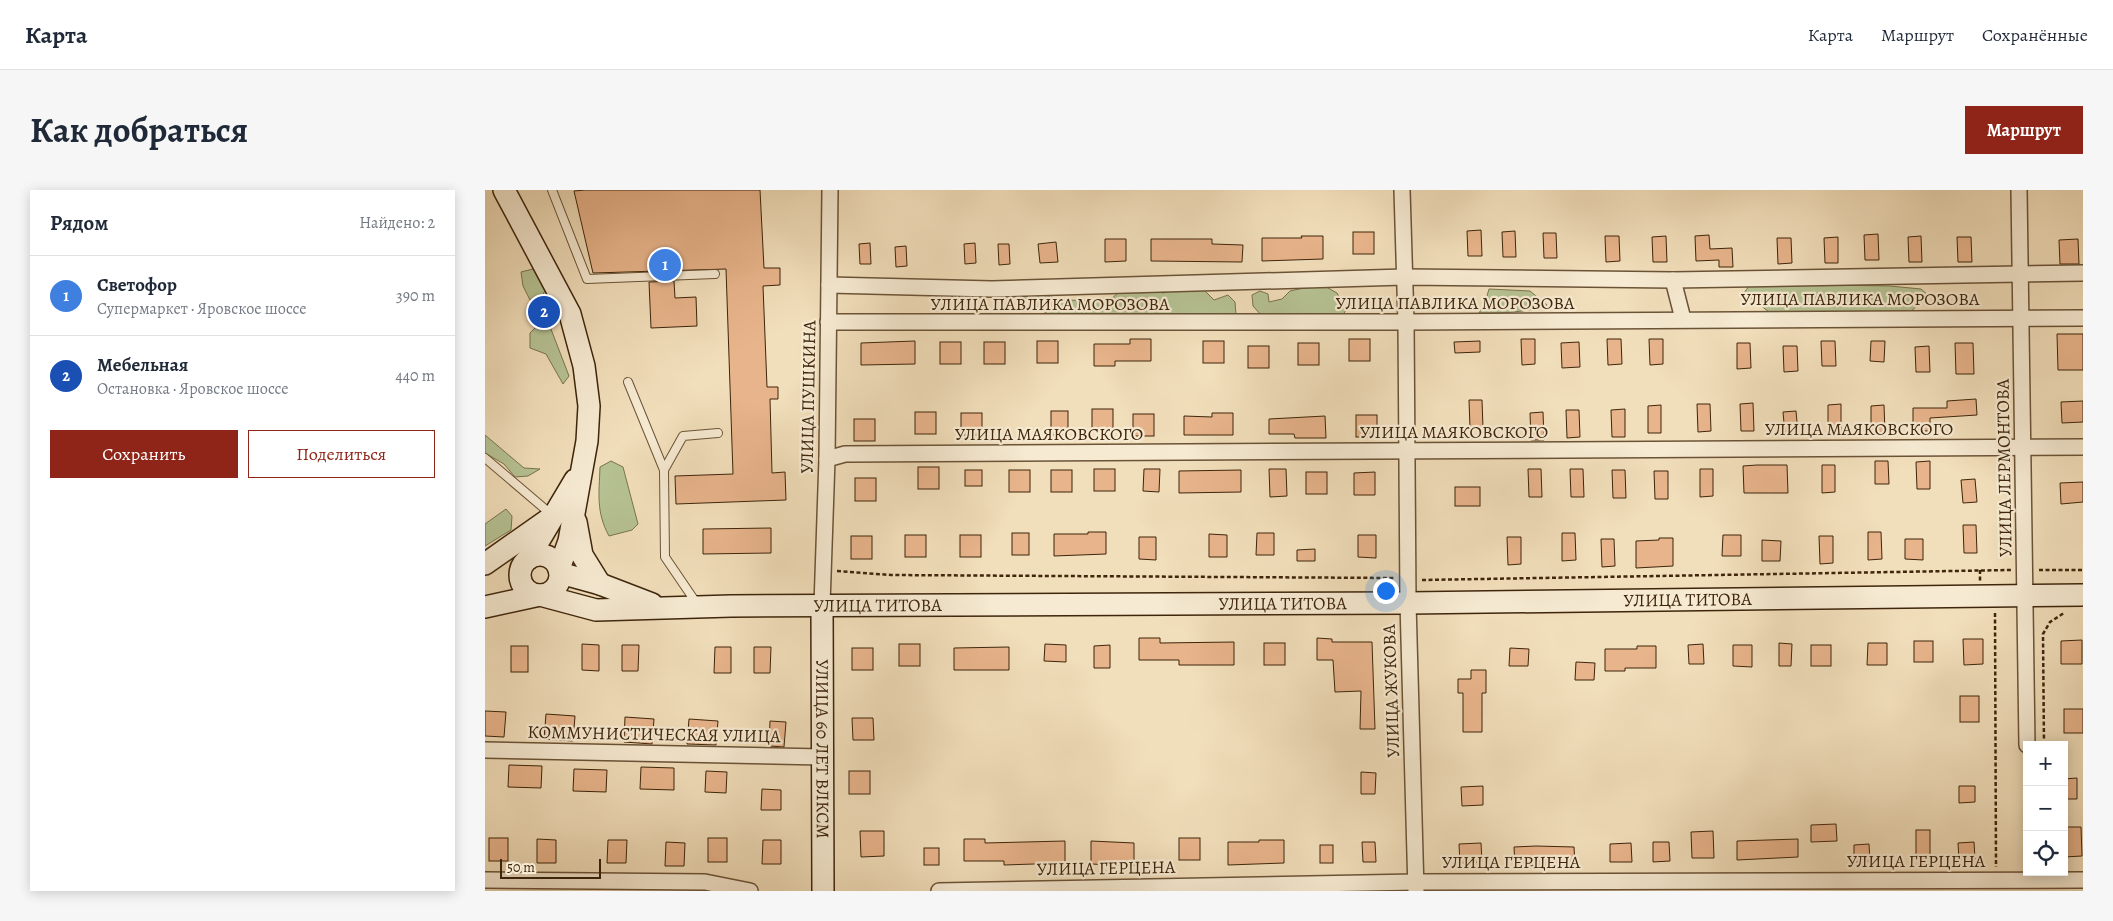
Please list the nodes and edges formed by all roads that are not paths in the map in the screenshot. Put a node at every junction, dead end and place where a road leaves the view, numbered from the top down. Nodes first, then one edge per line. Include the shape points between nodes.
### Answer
1 (504, 190) edge
2 (552, 190) edge
3 (830, 190) edge
4 (1402, 190) edge
5 (2019, 190) edge
6 (2083, 273) edge
7 (715, 274) dead end
8 (2020, 274) junction
9 (1404, 276) junction
10 (1673, 280) junction
11 (829, 285) junction
12 (2021, 317) junction
13 (2083, 318) edge
14 (1683, 320) junction
15 (828, 322) junction
16 (1406, 322) junction
17 (628, 382) dead end
18 (718, 433) dead end
19 (2083, 446) edge
20 (2022, 447) junction
21 (1407, 451) junction
22 (485, 458) edge
23 (827, 459) junction
24 (582, 467) junction
25 (664, 470) junction
26 (575, 514) junction
27 (554, 516) junction
28 (526, 561) junction
29 (485, 564) edge
30 (485, 570) edge
31 (559, 571) junction
32 (600, 584) junction
33 (540, 595) junction
34 (2025, 596) junction
35 (1407, 603) junction
36 (2078, 604) edge
37 (822, 606) junction
38 (485, 607) edge
39 (700, 607) junction
40 (664, 609) junction
41 (2027, 741) edge
42 (485, 750) edge
43 (823, 757) junction
44 (485, 880) edge
45 (2083, 880) edge
46 (2027, 881) edge
47 (1416, 886) edge
48 (750, 891) edge
49 (823, 891) edge
50 (939, 891) edge

1 - 24 main road via 559,289 578,338 589,406
2 - 7 lane via 587,279
3 - 11 street, УЛИЦА ПУШКИНА
4 - 9 street, УЛИЦА ЖУКОВА
5 - 8 street, УЛИЦА ЛЕРМОНТОВА
6 - 8 street, УЛИЦА ПАВЛИКА МОРОЗОВА
8 - 10 street, УЛИЦА ПАВЛИКА МОРОЗОВА
8 - 12 street, УЛИЦА ЛЕРМОНТОВА
9 - 10 street, УЛИЦА ПАВЛИКА МОРОЗОВА
9 - 11 street, УЛИЦА ПАВЛИКА МОРОЗОВА via 992,289
9 - 16 street, УЛИЦА ЖУКОВА
10 - 14 street
11 - 15 street, УЛИЦА ПУШКИНА
12 - 13 street, УЛИЦА ПАВЛИКА МОРОЗОВА
12 - 14 street, УЛИЦА ПАВЛИКА МОРОЗОВА
12 - 20 street, УЛИЦА ЛЕРМОНТОВА
14 - 16 street, УЛИЦА ПАВЛИКА МОРОЗОВА
15 - 16 street, УЛИЦА ПАВЛИКА МОРОЗОВА
15 - 23 street, УЛИЦА ПУШКИНА
16 - 21 street, УЛИЦА ЖУКОВА
17 - 25 lane
18 - 25 lane via 683,436
19 - 20 street, УЛИЦА МАЯКОВСКОГО
20 - 21 street, УЛИЦА МАЯКОВСКОГО
20 - 34 street, УЛИЦА ЛЕРМОНТОВА
21 - 23 street, УЛИЦА МАЯКОВСКОГО via 845,454
21 - 35 street, УЛИЦА ЖУКОВА
22 - 27 lane
23 - 37 street, УЛИЦА ПУШКИНА
24 - 26 main road
24 - 27 main road
25 - 39 lane via 665,557
26 - 31 main road
26 - 32 main road via 582,555
27 - 28 main road
27 - 29 main road
28 - 30 main road
28 - 31 main road via 540,555 548,557
28 - 33 main road via 520,573 521,582 528,592
31 - 32 main road
31 - 33 main road via 555,588
32 - 40 main road
33 - 38 main road
33 - 40 main road, УЛИЦА ТИТОВА via 596,610
34 - 35 main road, УЛИЦА ТИТОВА
34 - 36 main road, УЛИЦА ТИТОВА
34 - 41 street, УЛИЦА ЛЕРМОНТОВА
35 - 37 main road, УЛИЦА ТИТОВА
35 - 47 street, УЛИЦА ЖУКОВА
37 - 39 main road, УЛИЦА ТИТОВА
37 - 43 main road, УЛИЦА 60 ЛЕТ ВЛКСМ
39 - 40 main road, УЛИЦА ТИТОВА
42 - 43 street, КОММУНИСТИЧЕСКАЯ УЛИЦА
43 - 49 main road, УЛИЦА 60 ЛЕТ ВЛКСМ
44 - 48 street via 705,882
45 - 46 street, УЛИЦА ГЕРЦЕНА
46 - 47 street, УЛИЦА ГЕРЦЕНА
47 - 50 street, УЛИЦА ГЕРЦЕНА

